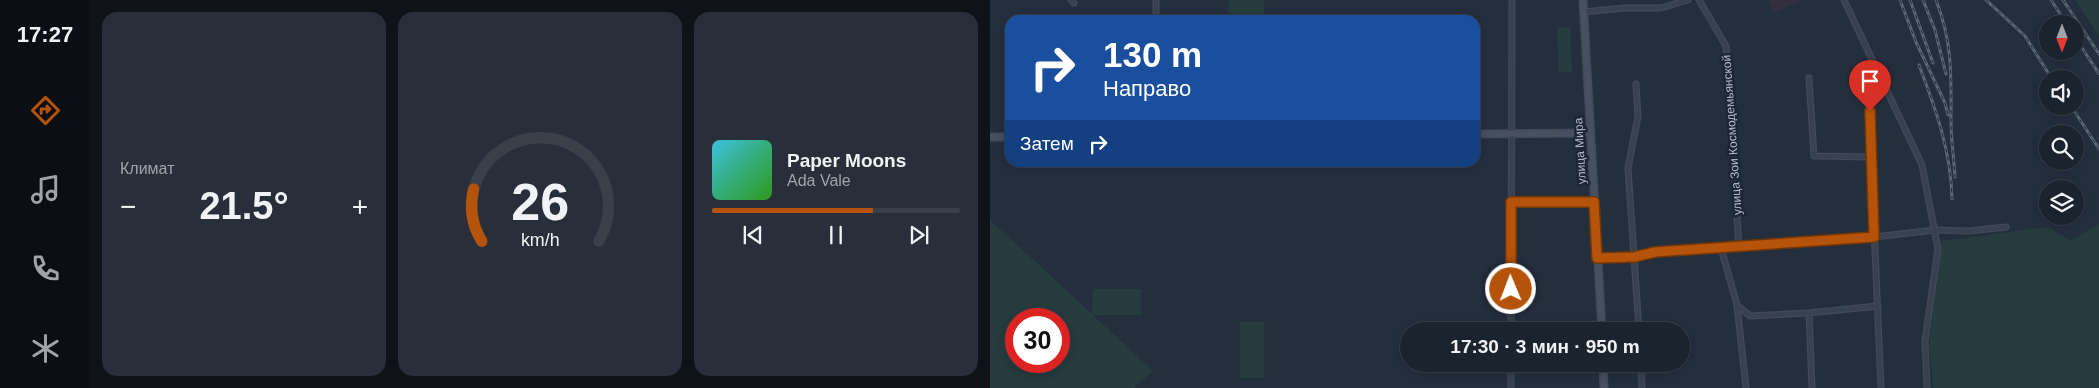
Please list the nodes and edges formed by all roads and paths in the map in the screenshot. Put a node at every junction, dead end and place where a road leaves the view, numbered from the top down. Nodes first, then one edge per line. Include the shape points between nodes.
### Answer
1 (1156, 0) edge
2 (1512, 0) edge
3 (1583, 0) edge
4 (1688, 0) edge
5 (1699, 0) edge
6 (1844, 0) edge
7 (1583, 12) junction
8 (1156, 15) edge
9 (1875, 68) junction
10 (1809, 78) dead end
11 (1636, 84) dead end
12 (1590, 133) junction
13 (1480, 134) edge
14 (1512, 134) junction
15 (990, 137) edge
16 (1005, 137) edge
17 (1872, 157) junction
18 (1511, 202) junction
19 (1594, 202) junction
20 (2006, 227) dead end
21 (1935, 230) junction
22 (1874, 237) junction
23 (1739, 247) junction
24 (1721, 248) junction
25 (1634, 257) junction
26 (1597, 258) junction
27 (1737, 306) junction
28 (1878, 306) junction
29 (1809, 313) junction
30 (1511, 322) edge
31 (1601, 322) edge
32 (1638, 322) edge
33 (1511, 372) edge
34 (1603, 372) edge
35 (1641, 372) edge
36 (1511, 388) edge
37 (1604, 388) edge
38 (1642, 388) edge
39 (1746, 388) edge
40 (1812, 388) edge
41 (1881, 388) edge
42 (1927, 388) edge

1 - 8 street
2 - 14 street
3 - 7 main road, улица Мира
4 - 7 street via 1661,8
5 - 23 street, улица Зои Космодемьянской via 1726,46
6 - 9 street
7 - 12 main road, улица Мира
9 - 17 street via 1868,77
9 - 21 street via 1922,165
10 - 17 street via 1814,156
11 - 25 street via 1638,116 1628,168
12 - 14 main road
12 - 19 main road, улица Мира
13 - 14 main road
14 - 18 street
15 - 16 main road
17 - 22 street
18 - 19 street
18 - 30 street
19 - 26 main road, улица Мира
20 - 21 street
21 - 22 street
21 - 42 street via 1938,249 1925,341
22 - 23 street
22 - 28 street
23 - 24 street
24 - 25 street via 1655,252
24 - 27 street
25 - 26 street
25 - 32 street
26 - 31 main road, улица Мира
27 - 29 street via 1750,316
27 - 39 street
28 - 29 street
28 - 41 street
29 - 40 street
33 - 36 street
34 - 37 main road
35 - 38 street

